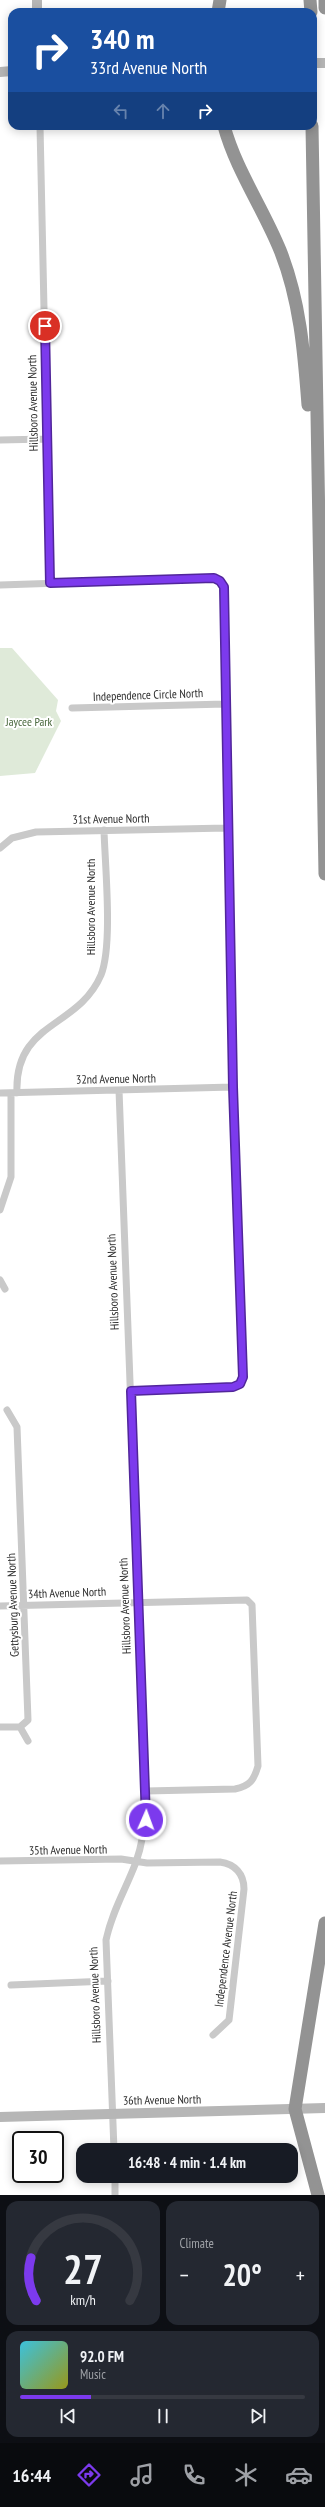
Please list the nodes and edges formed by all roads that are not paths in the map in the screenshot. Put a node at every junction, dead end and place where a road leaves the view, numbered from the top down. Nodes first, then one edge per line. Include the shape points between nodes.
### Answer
1 (325, 0) edge
2 (325, 8) edge
3 (40, 130) edge
4 (225, 130) edge
5 (312, 130) edge
6 (47, 439) junction
7 (0, 440) edge
8 (318, 506) junction
9 (50, 583) junction
10 (0, 585) edge
11 (225, 704) junction
12 (72, 708) dead end
13 (227, 828) junction
14 (104, 830) junction
15 (0, 848) edge
16 (325, 874) edge
17 (233, 1087) junction
18 (119, 1090) junction
19 (0, 1093) edge
20 (14, 1093) junction
21 (0, 1210) edge
22 (0, 1280) edge
23 (5, 1289) dead end
24 (131, 1391) junction
25 (7, 1410) dead end
26 (137, 1602) junction
27 (24, 1605) junction
28 (0, 1606) edge
29 (0, 1727) edge
30 (20, 1727) junction
31 (28, 1741) dead end
32 (146, 1791) junction
33 (136, 1861) junction
34 (0, 1862) edge
35 (325, 1923) edge
36 (108, 1981) junction
37 (11, 1985) dead end
38 (213, 2035) dead end
39 (325, 2108) edge
40 (295, 2109) junction
41 (113, 2114) junction
42 (0, 2117) edge
43 (114, 2143) edge
44 (115, 2183) edge
45 (115, 2195) edge
46 (318, 2195) edge

1 - 2 highway
3 - 6 street, Hillsboro Avenue North
4 - 8 highway via 237,162 279,250 295,297
5 - 8 highway
6 - 7 street
6 - 9 street, Hillsboro Avenue North
8 - 16 highway
9 - 10 street
9 - 11 street via 214,578 220,581 224,587
11 - 12 street, Independence Circle North
11 - 13 street
13 - 14 street, 31st Avenue North
13 - 17 street
14 - 15 street, 31st Avenue North via 23,834 12,838
14 - 20 street, Hillsboro Avenue North via 107,942 101,974 86,998 29,1044 17,1068
17 - 18 street, 32nd Avenue North
17 - 24 street via 243,1377 240,1384 222,1388
18 - 20 street, 32nd Avenue North
18 - 24 street, Hillsboro Avenue North
19 - 20 street, 32nd Avenue North
20 - 21 street via 11,1177
22 - 23 street
24 - 26 street, Hillsboro Avenue North
25 - 27 street, Gettysburg Avenue North via 17,1427
26 - 27 street, 34th Avenue North
26 - 32 street, Hillsboro Avenue North
26 - 32 street, 34th Avenue North via 247,1600 252,1605 258,1766 253,1781 244,1787
27 - 28 street, 34th Avenue North
27 - 30 street, Gettysburg Avenue North via 28,1720
29 - 30 street
30 - 31 street
32 - 33 street, Hillsboro Avenue North via 146,1820
33 - 34 street, 35th Avenue North via 121,1859
33 - 36 street, Hillsboro Avenue North via 110,1923 106,1956
33 - 38 street, Independence Avenue North via 220,1862 228,1863 241,1874 244,1889 229,2020
35 - 40 highway
36 - 37 street
36 - 41 street, Hillsboro Avenue North
39 - 40 street, 36th Avenue North
40 - 41 street, 36th Avenue North
40 - 46 highway
41 - 42 street, 36th Avenue North
41 - 43 street, Hillsboro Avenue North
44 - 45 street

